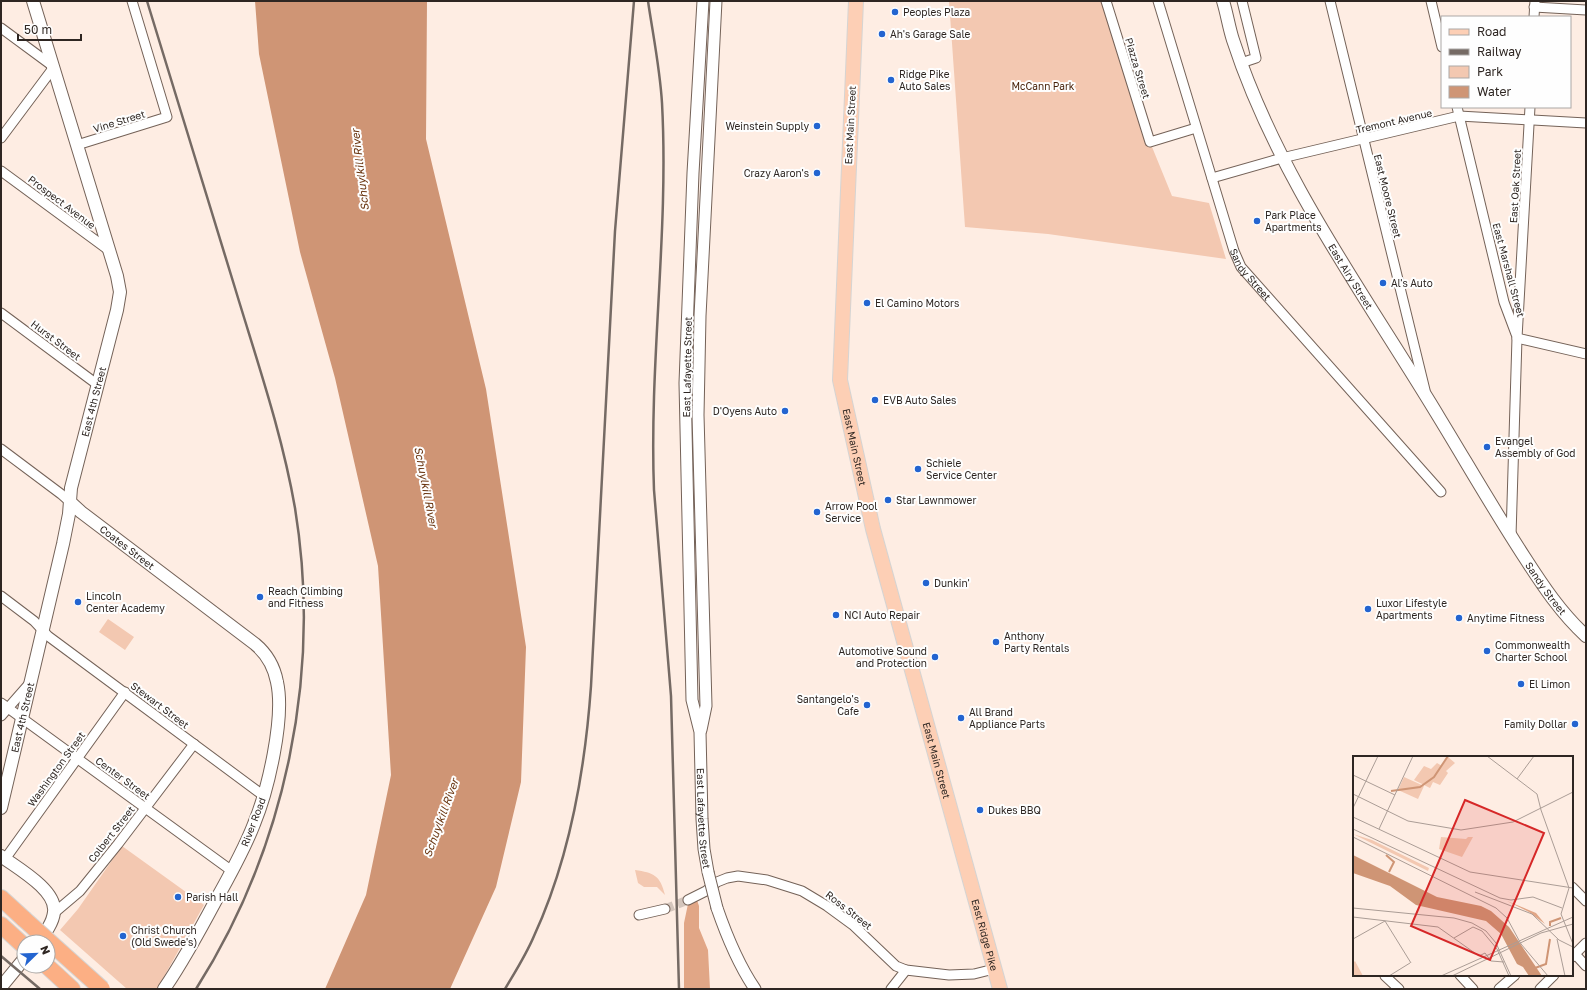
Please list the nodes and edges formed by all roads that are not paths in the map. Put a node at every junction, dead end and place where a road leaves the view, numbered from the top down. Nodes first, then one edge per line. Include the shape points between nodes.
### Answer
1 (34, 1) edge
2 (132, 1) edge
3 (703, 1) edge
4 (716, 1) edge
5 (856, 1) edge
6 (1106, 1) edge
7 (1158, 1) edge
8 (1223, 1) edge
9 (1242, 1) edge
10 (1330, 1) edge
11 (1431, 1) edge
12 (1535, 4) edge
13 (1586, 10) edge
14 (1534, 16) edge
15 (1, 28) edge
16 (1441, 43) edge
17 (1242, 63) junction
18 (54, 67) junction
19 (1457, 108) edge
20 (1530, 108) edge
21 (1459, 116) junction
22 (1530, 121) junction
23 (1586, 123) edge
24 (1196, 128) junction
25 (1, 138) edge
26 (1363, 140) junction
27 (77, 145) junction
28 (1282, 158) junction
29 (1, 170) edge
30 (1212, 178) junction
31 (110, 251) junction
32 (1, 313) edge
33 (1517, 338) junction
34 (1586, 354) edge
35 (98, 385) junction
36 (1427, 397) junction
37 (1, 449) edge
38 (1441, 492) dead end
39 (70, 502) junction
40 (1511, 536) junction
41 (1, 596) edge
42 (43, 631) junction
43 (1586, 636) edge
44 (255, 644) joint
45 (31, 681) junction
46 (125, 692) junction
47 (4, 705) edge
48 (1, 716) edge
49 (22, 718) junction
50 (700, 732) junction
51 (194, 744) junction
52 (77, 758) junction
53 (264, 796) junction
54 (1, 808) edge
55 (145, 808) junction
56 (3, 857) edge
57 (232, 871) junction
58 (969, 880) joint
59 (1573, 888) edge
60 (1, 898) edge
61 (688, 900) tunnel mouth
62 (1586, 900) edge
63 (665, 909) tunnel mouth
64 (54, 913) junction
65 (639, 915) dead end
66 (6, 929) edge
67 (43, 934) edge
68 (16, 938) edge
69 (1586, 943) edge
70 (1574, 956) edge
71 (1586, 966) edge
72 (16, 969) edge
73 (994, 969) junction
74 (906, 970) junction
75 (56, 974) edge
76 (1386, 976) edge
77 (1461, 976) edge
78 (1513, 976) edge
79 (1553, 976) edge
80 (1, 987) edge
81 (72, 989) edge
82 (102, 989) edge
83 (164, 989) edge
84 (756, 989) edge
85 (891, 989) edge
86 (1000, 989) edge
87 (1399, 989) edge
88 (1473, 989) edge
89 (1499, 989) edge
90 (1540, 989) edge

1 - 18 main road, East 4th Street
2 - 27 street, Vine Street via 167,118
3 - 50 street, East Lafayette Street via 685,383 692,700
4 - 50 street, East Lafayette Street via 700,316 698,415 706,706
5 - 58 main road, East Main Street via 840,380 875,536
6 - 24 street, Piazza Street via 1150,142
7 - 24 street, Sandy Street
8 - 17 main road, East Airy Street
9 - 17 street via 1256,58
10 - 26 street, East Moore Street
11 - 16 street
12 - 13 street
12 - 14 street
15 - 18 street
17 - 28 main road, East Airy Street
18 - 25 street
18 - 27 main road, East 4th Street
19 - 21 street, East Marshall Street
20 - 22 street, East Oak Street
21 - 22 street, Tremont Avenue
21 - 26 street, Tremont Avenue
21 - 33 street, East Marshall Street via 1504,302
22 - 23 street, Tremont Avenue
22 - 33 street, East Oak Street
24 - 30 street, Sandy Street
26 - 28 street, Tremont Avenue
26 - 36 street, East Moore Street
27 - 31 main road, East 4th Street
28 - 30 street, Tremont Avenue
28 - 36 main road, East Airy Street via 1313,215
29 - 31 street, Prospect Avenue
30 - 38 street, Sandy Street via 1241,267
31 - 35 main road, East 4th Street via 120,292
32 - 35 street, Hurst Street
33 - 34 street
33 - 40 street, East Marshall Street
35 - 39 main road, East 4th Street via 71,488
36 - 40 main road, East Airy Street
37 - 39 street, Coates Street
39 - 42 main road, East 4th Street
39 - 44 main road, Coates Street
40 - 43 main road, Sandy Street via 1550,596
41 - 42 street, Stewart Street
42 - 45 main road, East 4th Street
42 - 46 street, Stewart Street
44 - 53 main road, River Road via 273,666 279,696 274,751
45 - 47 street
45 - 49 main road, East 4th Street
46 - 51 street, Stewart Street
46 - 52 street, Washington Street
47 - 48 street
47 - 49 street, Center Street
49 - 52 street, Center Street
49 - 54 main road, East 4th Street
50 - 84 street, East Lafayette Street, bridge via 703,826 708,872 730,944
51 - 53 street, Stewart Street
51 - 55 street, Colbert Street
52 - 55 street, Center Street
52 - 56 street, Washington Street
53 - 57 main road, River Road via 255,824
55 - 57 street, Center Street
55 - 64 street, Colbert Street via 80,891
56 - 64 main road via 48,893 53,902
57 - 83 main road, River Road
58 - 73 main road, East Ridge Pike
59 - 62 street
60 - 82 highway, bridge
61 - 74 street, Ross Street via 717,882 738,876 785,885 802,891 827,906 853,925 896,966
63 - 65 street
64 - 67 main road
66 - 68 highway
69 - 70 street
70 - 71 street
72 - 80 main road
73 - 74 street, Ross Street via 974,974 949,975
73 - 86 main road, East Ridge Pike
74 - 85 street
75 - 81 highway
76 - 87 street
77 - 88 street
78 - 89 street
79 - 90 street

